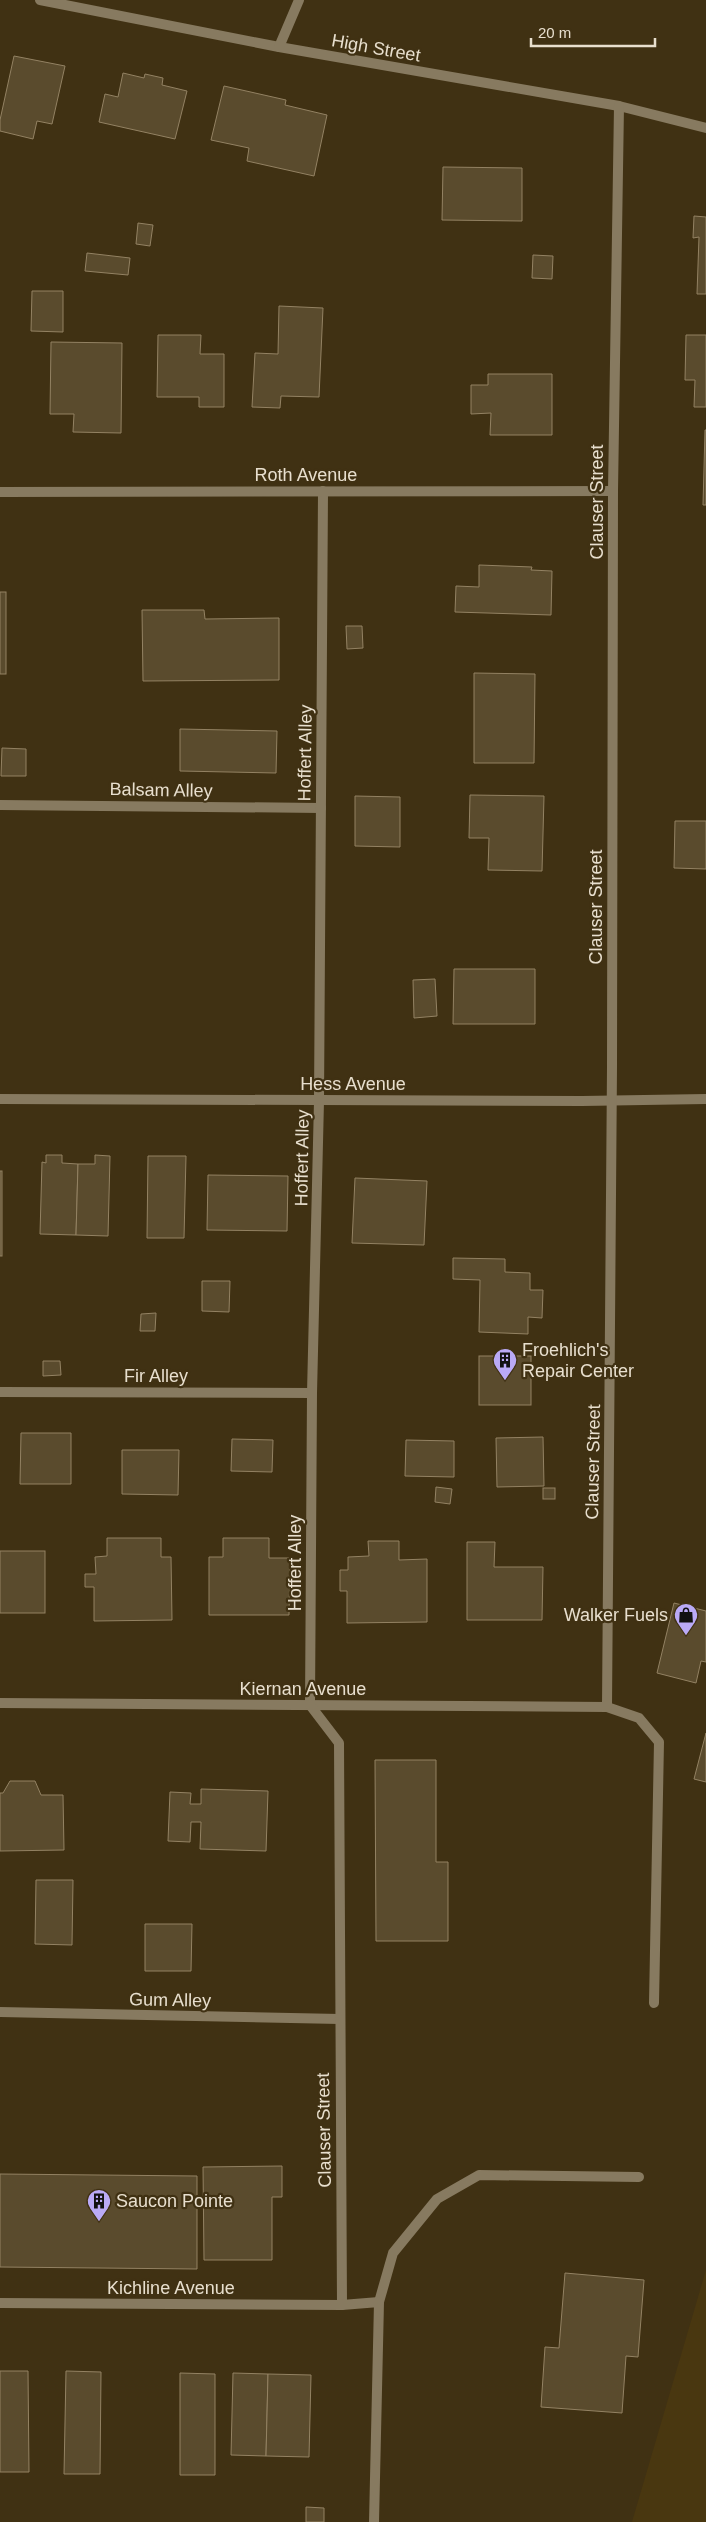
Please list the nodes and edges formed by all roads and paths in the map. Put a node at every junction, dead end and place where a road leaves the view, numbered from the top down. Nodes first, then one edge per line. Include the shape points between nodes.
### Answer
1 (40, 0) edge
2 (298, 0) edge
3 (279, 47) junction
4 (619, 106) junction
5 (706, 128) edge
6 (323, 491) junction
7 (613, 491) junction
8 (0, 492) edge
9 (0, 805) edge
10 (321, 808) junction
11 (706, 1099) edge
12 (0, 1100) edge
13 (319, 1101) junction
14 (612, 1101) junction
15 (0, 1392) edge
16 (312, 1393) junction
17 (0, 1703) edge
18 (310, 1706) junction
19 (607, 1707) junction
20 (654, 2003) dead end
21 (0, 2012) edge
22 (340, 2019) junction
23 (639, 2177) dead end
24 (379, 2302) junction
25 (0, 2304) edge
26 (342, 2306) junction
27 (374, 2522) edge

1 - 3 street, High Street
2 - 3 street
3 - 4 street, High Street
4 - 5 street, High Street
4 - 7 street, Clauser Street
6 - 7 street, Roth Avenue
6 - 8 street, Roth Avenue
6 - 10 street, Hoffert Alley
7 - 14 street, Clauser Street
9 - 10 street, Balsam Alley
10 - 13 street, Hoffert Alley
11 - 14 street, Hess Avenue
12 - 13 street, Hess Avenue
13 - 14 street, Hess Avenue
13 - 16 street, Hoffert Alley
14 - 19 street, Clauser Street
15 - 16 street, Fir Alley
16 - 18 street, Hoffert Alley
17 - 18 street, Kiernan Avenue
18 - 19 street, Kiernan Avenue
18 - 22 street, Clauser Street via 339,1743
19 - 20 street, Kiernan Avenue via 639,1718 659,1742
21 - 22 street, Gum Alley
22 - 26 street, Clauser Street
23 - 24 street via 479,2175 437,2199 393,2253
24 - 26 street
24 - 27 street
25 - 26 street, Kichline Avenue

